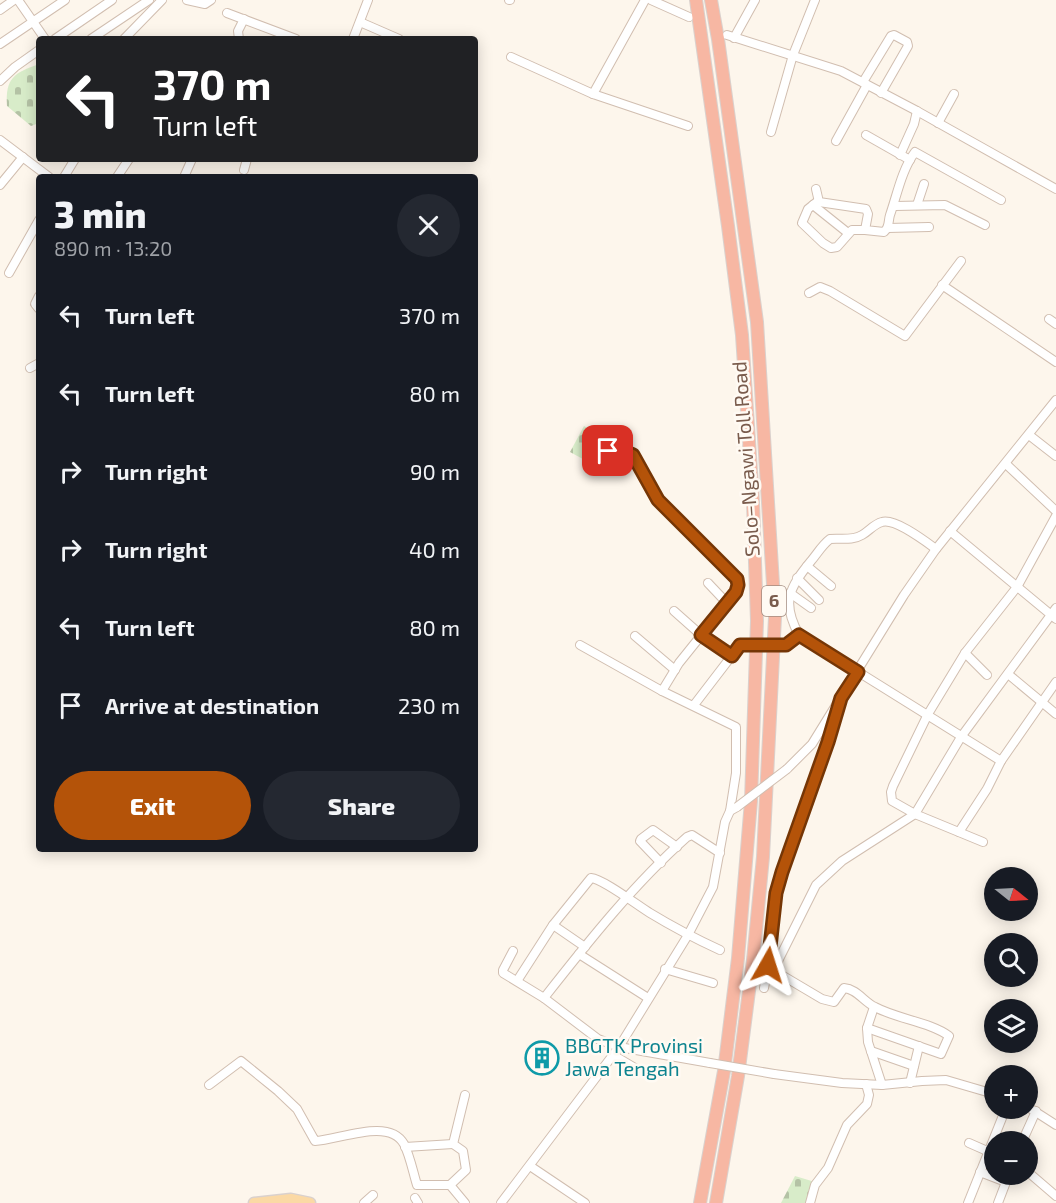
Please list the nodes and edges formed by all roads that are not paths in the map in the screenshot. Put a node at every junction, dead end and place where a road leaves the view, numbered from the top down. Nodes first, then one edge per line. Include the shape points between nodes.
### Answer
1 (16, 0) edge
2 (65, 0) edge
3 (112, 0) edge
4 (149, 0) edge
5 (162, 0) edge
6 (187, 0) edge
7 (211, 0) edge
8 (368, 0) edge
9 (645, 0) edge
10 (651, 0) edge
11 (696, 0) edge
12 (711, 0) edge
13 (755, 0) edge
14 (815, 0) edge
15 (137, 3) edge
16 (0, 10) edge
17 (227, 14) dead end
18 (689, 16) dead end
19 (244, 19) junction
20 (33, 22) junction
21 (360, 22) junction
22 (43, 36) edge
23 (59, 36) edge
24 (95, 36) edge
25 (127, 36) edge
26 (239, 36) edge
27 (288, 36) edge
28 (354, 36) edge
29 (392, 36) edge
30 (0, 44) edge
31 (36, 52) edge
32 (793, 55) junction
33 (512, 57) dead end
34 (0, 81) edge
35 (865, 84) junction
36 (593, 93) junction
37 (881, 93) junction
38 (954, 94) dead end
39 (917, 111) junction
40 (938, 123) junction
41 (688, 126) dead end
42 (771, 132) dead end
43 (866, 135) dead end
44 (0, 140) edge
45 (836, 141) dead end
46 (900, 155) junction
47 (23, 157) junction
48 (910, 160) junction
49 (246, 162) edge
50 (244, 170) dead end
51 (45, 174) edge
52 (2, 179) edge
53 (924, 184) dead end
54 (816, 189) dead end
55 (1056, 189) edge
56 (1001, 200) dead end
57 (815, 203) junction
58 (895, 206) junction
59 (917, 206) junction
60 (36, 225) edge
61 (985, 225) dead end
62 (929, 227) dead end
63 (888, 228) junction
64 (865, 230) junction
65 (848, 233) junction
66 (962, 261) dead end
67 (9, 273) dead end
68 (942, 285) junction
69 (809, 293) dead end
70 (1056, 362) edge
71 (36, 365) edge
72 (30, 368) dead end
73 (1056, 400) edge
74 (600, 434) dead end
75 (1029, 435) junction
76 (1056, 456) edge
77 (1006, 464) junction
78 (1056, 511) edge
79 (1056, 516) edge
80 (950, 531) junction
81 (936, 549) junction
82 (807, 566) junction
83 (797, 578) junction
84 (708, 583) dead end
85 (831, 586) dead end
86 (1017, 587) junction
87 (790, 593) junction
88 (819, 600) dead end
89 (726, 602) junction
90 (811, 608) dead end
91 (674, 611) dead end
92 (1055, 614) edge
93 (701, 635) junction
94 (799, 635) junction
95 (635, 636) dead end
96 (580, 645) dead end
97 (965, 653) junction
98 (732, 656) junction
99 (675, 670) junction
100 (858, 672) junction
101 (1008, 674) junction
102 (987, 675) dead end
103 (1055, 686) edge
104 (662, 691) junction
105 (841, 698) junction
106 (1040, 703) junction
107 (694, 705) junction
108 (928, 714) junction
109 (1056, 714) edge
110 (961, 737) junction
111 (1001, 761) junction
112 (733, 809) junction
113 (915, 814) junction
114 (959, 832) junction
115 (983, 842) dead end
116 (677, 846) junction
117 (720, 853) junction
118 (661, 863) junction
119 (627, 899) junction
120 (553, 925) junction
121 (688, 935) junction
122 (585, 947) junction
123 (720, 950) dead end
124 (513, 951) dead end
125 (579, 954) junction
126 (665, 969) junction
127 (771, 969) junction
128 (517, 981) junction
129 (713, 983) dead end
130 (764, 988) dead end
131 (544, 998) junction
132 (648, 998) junction
133 (874, 1007) junction
134 (867, 1028) junction
135 (619, 1047) junction
136 (919, 1047) junction
137 (872, 1051) junction
138 (613, 1055) junction
139 (914, 1066) junction
140 (635, 1068) dead end
141 (910, 1083) junction
142 (866, 1084) junction
143 (209, 1085) dead end
144 (882, 1085) junction
145 (984, 1091) edge
146 (465, 1095) dead end
147 (1038, 1113) edge
148 (1056, 1125) edge
149 (453, 1143) junction
150 (969, 1143) dead end
151 (405, 1148) junction
152 (984, 1150) edge
153 (984, 1165) edge
154 (530, 1166) junction
155 (980, 1172) junction
156 (1038, 1181) edge
157 (450, 1185) junction
158 (373, 1195) dead end
159 (1056, 1196) edge
160 (256, 1203) edge
161 (310, 1203) edge
162 (364, 1203) edge
163 (465, 1203) edge
164 (501, 1203) edge
165 (585, 1203) edge
166 (700, 1203) edge
167 (716, 1203) edge
168 (810, 1203) edge
169 (968, 1203) edge
170 (998, 1203) edge

1 - 16 street
1 - 20 street
2 - 20 street
3 - 23 street
4 - 15 street
5 - 25 street
6 - 7 street via 205,4
8 - 21 street
9 - 36 street
10 - 18 street
11 - 166 highway, Solo–Ngawi Toll Road / 6 via 742,335 757,621 750,812 738,958 724,1071
12 - 167 highway, Solo–Ngawi Toll Road / 6 via 757,322 775,617 764,847 753,960
13 - 32 street via 731,36
14 - 32 street
15 - 24 street
17 - 19 street
19 - 26 street
19 - 27 street
20 - 22 street
20 - 30 street
21 - 28 street
21 - 29 street
31 - 34 street
32 - 35 street
32 - 42 street
33 - 36 street
35 - 37 street
35 - 37 street via 891,36 907,42
35 - 45 street
36 - 41 street
37 - 39 street
38 - 40 street
39 - 40 street
39 - 46 street
40 - 55 street
43 - 46 street
44 - 47 street
46 - 48 street
47 - 51 street
47 - 52 street
48 - 56 street via 917,153
48 - 58 street
49 - 50 street
53 - 59 street
54 - 57 street
57 - 64 street via 866,209
57 - 65 street
57 - 65 street via 802,223 823,243 834,248
58 - 59 street
58 - 63 street
59 - 61 street via 950,206
60 - 67 street
62 - 63 street
63 - 64 street via 882,232
64 - 65 street
66 - 68 street
68 - 69 street via 905,336 830,291 820,287
68 - 70 street
71 - 72 street
73 - 75 street
74 - 89 street via 608,451 633,455 658,500 737,579 736,592
75 - 76 street
75 - 77 street
77 - 78 street
77 - 80 street
79 - 86 street
80 - 81 street
80 - 86 street
81 - 82 street via 887,521 852,539 830,539
81 - 100 street
82 - 83 street
82 - 85 street
83 - 87 street
83 - 88 street
84 - 89 street
86 - 92 street
86 - 97 street
87 - 90 street
87 - 94 street via 788,608
89 - 93 street
91 - 93 street
92 - 101 street
93 - 98 street
93 - 99 street
94 - 98 street, bridge via 786,645 740,645
94 - 100 street
95 - 99 street
96 - 104 street
97 - 102 street
97 - 108 street
98 - 107 street
99 - 104 street
100 - 105 street
100 - 108 street
101 - 106 street
101 - 110 street
103 - 106 street
104 - 107 street
105 - 112 street, bridge via 812,744 787,769
105 - 127 street via 779,882
106 - 109 street
106 - 111 street
107 - 112 street via 736,727
108 - 110 street
108 - 113 street via 890,797
110 - 111 street
110 - 113 street
111 - 114 street
112 - 117 street via 723,832
113 - 114 street
113 - 127 street via 842,861 816,885
114 - 115 street
116 - 117 street via 692,835
116 - 118 street
116 - 118 street via 654,830 640,839
117 - 121 street via 713,887
118 - 119 street
119 - 120 street via 591,878
119 - 121 street
119 - 122 street
120 - 122 street
120 - 128 street
121 - 123 street
121 - 126 street
122 - 125 street
124 - 128 street via 503,973
125 - 131 street
125 - 132 street
126 - 129 street
126 - 132 street
127 - 130 street
127 - 133 street via 822,999 834,1002 847,988
128 - 131 street
131 - 135 street via 598,1040
132 - 135 street
133 - 134 street
133 - 136 street via 949,1035 942,1054
134 - 136 street
134 - 137 street
135 - 138 street
135 - 142 street, bridge via 774,1074
136 - 139 street
137 - 139 street
137 - 144 street
138 - 140 street
138 - 154 street
139 - 141 street
141 - 144 street
141 - 145 street via 946,1080
142 - 144 street
142 - 168 street via 867,1104 847,1125 828,1168 815,1185
143 - 151 street via 241,1061 297,1109 315,1141 379,1129 396,1137
146 - 149 street
147 - 148 street
149 - 151 street
149 - 157 street via 463,1151 466,1170
150 - 152 street
151 - 157 street via 417,1185
153 - 155 street
154 - 164 street
154 - 165 street
155 - 169 street
155 - 170 street via 1006,1182
156 - 159 street
157 - 163 street
158 - 162 street
160 - 161 main road via 291,1199

